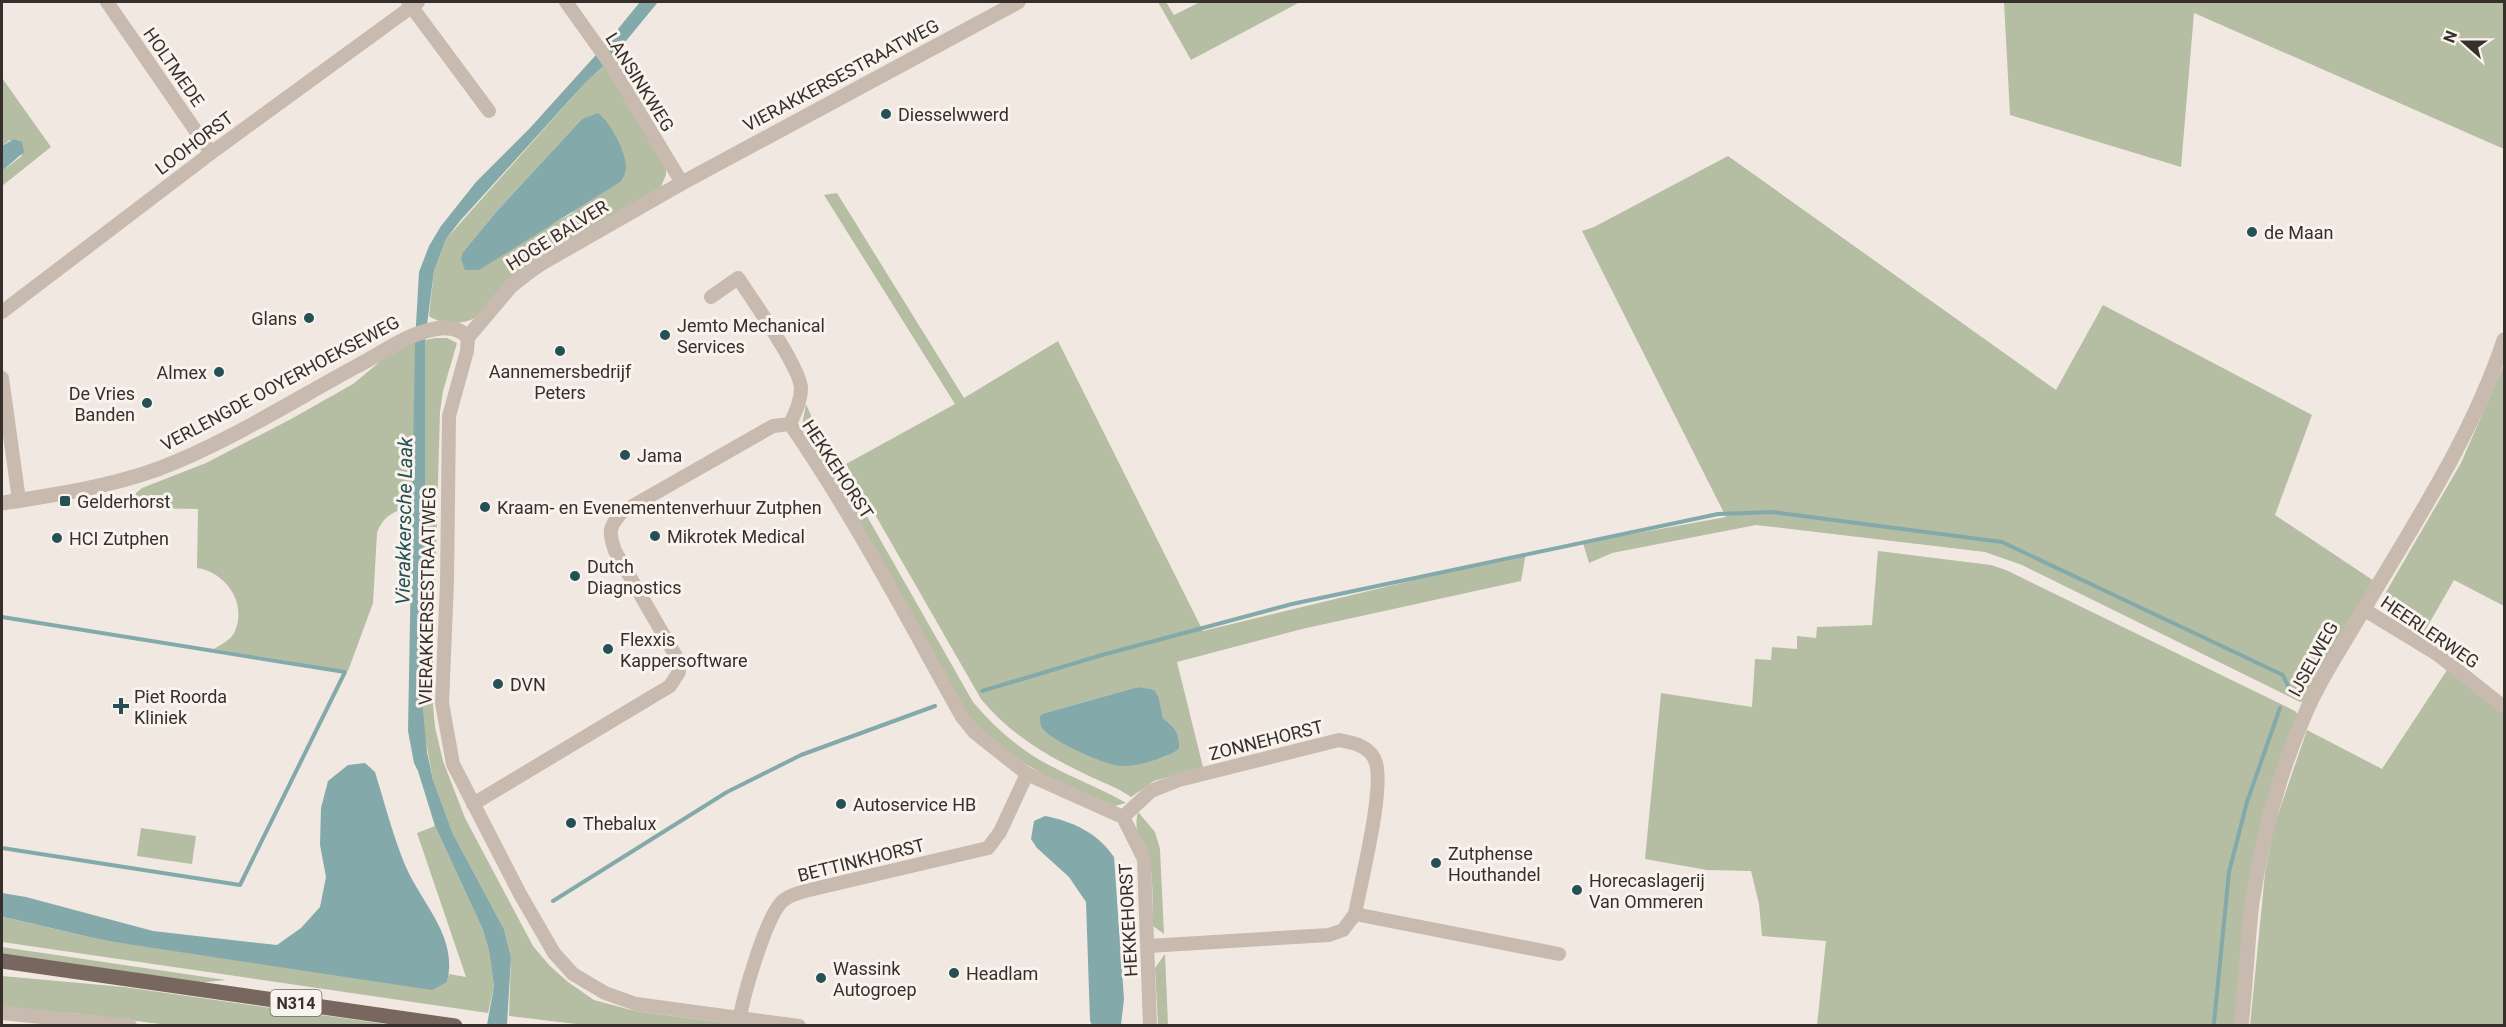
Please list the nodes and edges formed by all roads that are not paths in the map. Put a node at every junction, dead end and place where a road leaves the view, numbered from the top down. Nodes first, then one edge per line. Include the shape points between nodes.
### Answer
1 (107, 2) edge
2 (566, 2) edge
3 (1018, 2) edge
4 (412, 3) edge
5 (489, 111) dead end
6 (212, 153) junction
7 (682, 183) junction
8 (711, 297) dead end
9 (2, 312) edge
10 (468, 337) junction
11 (2505, 340) edge
12 (2, 378) edge
13 (790, 424) junction
14 (19, 500) junction
15 (2, 503) edge
16 (2363, 609) junction
17 (2505, 707) edge
18 (1026, 774) junction
19 (473, 804) junction
20 (1123, 817) junction
21 (1355, 914) junction
22 (1148, 946) junction
23 (1559, 954) dead end
24 (2, 961) edge
25 (2, 971) edge
26 (138, 981) junction
27 (2, 1013) edge
28 (740, 1017) junction
29 (130, 1026) edge
30 (455, 1026) edge
31 (799, 1026) edge
32 (1150, 1026) edge
33 (2241, 1026) edge

1 - 6 street, HOLTMEDE
2 - 7 street, LANSINKWEG via 611,65
3 - 7 street, VIERAKKERSESTRAATWEG
4 - 5 street, LOOHORST
4 - 6 street, LOOHORST
6 - 9 street, LOOHORST
7 - 10 street, HOGE BALVER via 523,275
8 - 13 street via 738,278 765,320 799,377 800,402
10 - 14 street, VERLENGDE OOYERHOEKSEWEG via 451,327 407,337 193,454 156,470 94,487
10 - 19 street, VIERAKKERSESTRAATWEG via 449,416 442,703 453,764
11 - 16 street, IJSELWEG via 2455,454
12 - 14 street
13 - 18 street, HEKKEHORST via 962,717 974,732
13 - 19 street, HEKKEHORST via 773,426 622,512 612,524 610,536 615,551 677,658 679,672 670,686
14 - 15 street, VERLENGDE OOYERHOEKSEWEG
16 - 17 street, HEERLERWEG via 2437,654
16 - 33 street, IJSELWEG via 2307,710 2267,821 2252,905
18 - 20 street, HEKKEHORST
18 - 28 street, BETTINKHORST via 1000,832 988,848 806,891 783,900 770,921
19 - 28 street, VIERAKKERSESTRAATWEG via 548,943 573,974 605,993 636,1004
20 - 21 street, ZONNEHORST via 1151,791 1179,780 1339,740 1362,745 1376,762 1378,790
20 - 22 street, HEKKEHORST via 1144,859
21 - 22 street via 1343,930 1329,935
21 - 23 street
22 - 32 street, HEKKEHORST
24 - 26 main road, N314
25 - 26 main road, N314
26 - 30 main road, N314
27 - 29 street
28 - 31 street

